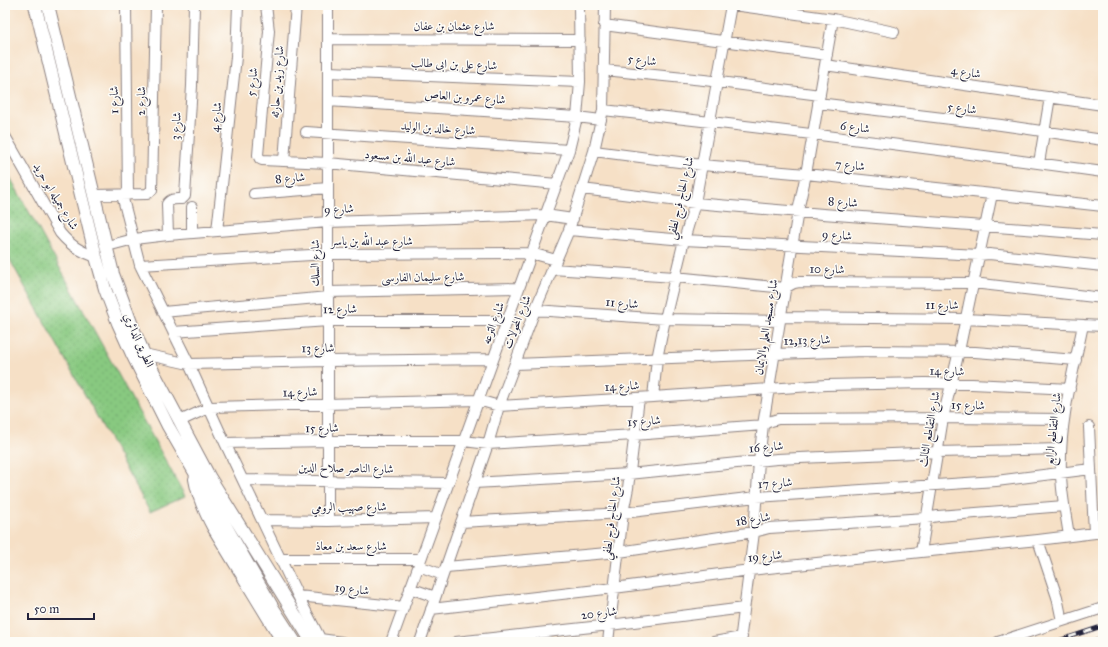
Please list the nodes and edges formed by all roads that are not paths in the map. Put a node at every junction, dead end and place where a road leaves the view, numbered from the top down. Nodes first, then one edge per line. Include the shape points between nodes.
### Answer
1 (36, 5) edge
2 (48, 5) edge
3 (126, 5) edge
4 (156, 5) edge
5 (194, 5) edge
6 (238, 5) edge
7 (266, 5) edge
8 (296, 5) edge
9 (328, 5) edge
10 (579, 5) edge
11 (605, 5) edge
12 (732, 5) edge
13 (782, 9) edge
14 (833, 19) junction
15 (604, 25) junction
16 (894, 32) dead end
17 (328, 38) junction
18 (580, 40) junction
19 (724, 41) junction
20 (826, 60) junction
21 (604, 70) junction
22 (328, 72) junction
23 (580, 82) junction
24 (716, 82) junction
25 (1050, 97) junction
26 (819, 99) junction
27 (328, 101) junction
28 (1103, 105) edge
29 (602, 115) junction
30 (577, 117) junction
31 (709, 122) junction
32 (306, 132) dead end
33 (1044, 132) junction
34 (328, 133) junction
35 (813, 135) junction
36 (5, 136) edge
37 (1103, 140) edge
38 (569, 150) junction
39 (594, 151) junction
40 (262, 160) joint
41 (284, 161) junction
42 (328, 163) junction
43 (1039, 163) junction
44 (702, 165) junction
45 (1103, 172) edge
46 (806, 174) junction
47 (556, 184) junction
48 (328, 188) junction
49 (582, 189) junction
50 (254, 194) dead end
51 (992, 194) junction
52 (94, 195) junction
53 (125, 195) junction
54 (695, 203) junction
55 (1103, 206) edge
56 (192, 207) dead end
57 (798, 211) junction
58 (546, 215) junction
59 (573, 219) junction
60 (328, 222) junction
61 (985, 226) junction
62 (569, 230) junction
63 (217, 231) junction
64 (192, 233) junction
65 (168, 235) junction
66 (1103, 235) edge
67 (134, 239) junction
68 (684, 240) junction
69 (107, 246) junction
70 (793, 246) junction
71 (531, 253) junction
72 (328, 254) junction
73 (979, 255) junction
74 (96, 257) junction
75 (140, 265) junction
76 (554, 265) junction
77 (1103, 266) edge
78 (675, 277) junction
79 (973, 283) junction
80 (519, 288) junction
81 (785, 288) junction
82 (328, 294) junction
83 (1103, 298) edge
84 (535, 310) junction
85 (163, 312) junction
86 (965, 318) junction
87 (665, 319) junction
88 (780, 319) junction
89 (328, 321) junction
90 (507, 321) junction
91 (1082, 325) junction
92 (1103, 326) edge
93 (173, 332) junction
94 (959, 351) junction
95 (144, 354) junction
96 (775, 354) junction
97 (493, 359) junction
98 (657, 359) junction
99 (1076, 360) junction
100 (328, 361) junction
101 (189, 364) junction
102 (515, 364) junction
103 (951, 384) junction
104 (1070, 389) junction
105 (769, 390) junction
106 (639, 398) junction
107 (653, 398) junction
108 (478, 400) junction
109 (328, 404) junction
110 (499, 406) junction
111 (210, 407) junction
112 (943, 418) junction
113 (1064, 419) junction
114 (180, 421) junction
115 (763, 425) junction
116 (1089, 426) dead end
117 (634, 435) junction
118 (328, 441) junction
119 (464, 441) junction
120 (225, 443) junction
121 (488, 444) junction
122 (1061, 449) junction
123 (938, 452) junction
124 (759, 461) junction
125 (193, 468) junction
126 (1091, 469) junction
127 (1061, 472) junction
128 (630, 474) junction
129 (243, 480) junction
130 (328, 481) junction
131 (449, 483) junction
132 (474, 483) junction
133 (932, 486) junction
134 (756, 497) junction
135 (1064, 506) junction
136 (623, 513) junction
137 (436, 518) junction
138 (926, 518) junction
139 (262, 520) junction
140 (328, 521) junction
141 (461, 522) junction
142 (754, 532) junction
143 (1098, 533) edge
144 (1069, 536) junction
145 (1038, 540) junction
146 (619, 552) junction
147 (921, 552) junction
148 (280, 559) junction
149 (420, 562) junction
150 (750, 570) junction
151 (444, 571) junction
152 (410, 588) junction
153 (614, 588) junction
154 (298, 596) junction
155 (435, 597) junction
156 (404, 607) junction
157 (744, 608) junction
158 (1103, 608) edge
159 (431, 609) junction
160 (1062, 621) junction
161 (610, 625) junction
162 (741, 640) edge
163 (318, 641) edge
164 (283, 642) edge
165 (295, 642) edge
166 (342, 642) edge
167 (391, 642) edge
168 (420, 642) edge
169 (456, 642) edge
170 (608, 642) edge
171 (714, 642) edge
172 (998, 642) edge

1 - 74 main road, الطريق الدائري
2 - 52 main road, الطريق الدائري
3 - 53 street, شارع 1
4 - 53 street, شارع 2 via 152,190 147,194
5 - 65 street, شارع 3 via 185,195 184,198 169,200
6 - 63 street, شارع 4 via 236,57
7 - 40 street, شارع 5 via 269,31 258,154
8 - 41 street, شارع زيد بن حارثه
9 - 17 street, شارع السلك
10 - 18 street, شارع الترعه
11 - 15 street, شارع المحولات
12 - 13 street
12 - 19 street, شارع الحاج فرج لطفي
13 - 14 street
14 - 16 street
14 - 20 street, شارع مسجد العلم والايمان
15 - 19 street, شارع 4
15 - 21 street, شارع المحولات
17 - 18 street, شارع عثمان بن عفان
17 - 22 street, شارع السلك
18 - 23 street, شارع الترعه
19 - 20 street, شارع 4
19 - 24 street, شارع الحاج فرج لطفي
20 - 25 street, شارع 4
20 - 26 street, شارع مسجد العلم والايمان
21 - 24 street, شارع 5
21 - 29 street, شارع المحولات
22 - 23 street, شارع على بن ابى طالب
22 - 27 street, شارع السلك
23 - 30 street, شارع الترعه
24 - 26 street, شارع 5
24 - 31 street, شارع الحاج فرج لطفي
25 - 28 street, شارع 4
25 - 33 street
26 - 33 street, شارع 5
26 - 35 street, شارع مسجد العلم والايمان
27 - 30 street, شارع عمرو بن العاص
27 - 34 street, شارع السلك
29 - 30 street, شارع عمرو بن العاص
29 - 31 street, شارع 6
29 - 39 street, شارع المحولات
30 - 38 street, شارع الترعه
31 - 35 street, شارع 6
31 - 44 street, شارع الحاج فرج لطفي
32 - 34 street, شارع خالد بن الوليد
33 - 37 street, شارع 5
33 - 43 street
34 - 38 street, شارع خالد بن الوليد
34 - 42 street, شارع السلك
35 - 43 street, شارع 6
35 - 46 street, شارع مسجد العلم والايمان
36 - 74 street, شارع جميله ابو حريد via 60,233 74,247
38 - 47 street, شارع الترعه
39 - 44 street, شارع 7
39 - 49 street, شارع المحولات
40 - 41 street, شارع عبد الله بن مسعود
41 - 42 street, شارع عبد الله بن مسعود
42 - 47 street, شارع عبد الله بن مسعود
42 - 48 street, شارع السلك
43 - 45 street, شارع 6
44 - 46 street, شارع 7
44 - 54 street, شارع الحاج فرج لطفي
46 - 51 street, شارع 7
46 - 57 street, شارع مسجد العلم والايمان
47 - 58 street, شارع الترعه
48 - 50 street, شارع 8
48 - 60 street, شارع السلك
49 - 54 street, شارع 8
49 - 59 street, شارع المحولات
51 - 55 street, شارع 7
51 - 61 street, شارع التقاطع الثالث
52 - 53 street
52 - 69 main road, الطريق الدائري
53 - 67 street, شارع 1
54 - 57 street, شارع 8
54 - 68 street, شارع الحاج فرج لطفي
56 - 64 street
57 - 61 street, شارع 8
57 - 70 street, شارع مسجد العلم والايمان
58 - 59 street, شارع 9
58 - 60 street, شارع 9
58 - 71 street, شارع الترعه
59 - 62 street, شارع المحولات
60 - 63 street, شارع 9
60 - 72 street, شارع السلك
61 - 66 street, شارع 8
61 - 73 street, شارع التقاطع الثالث
62 - 68 street, شارع 9
62 - 76 street, شارع المحولات
63 - 64 street, شارع 9
64 - 65 street, شارع 9
65 - 67 street, شارع 9
67 - 69 street, شارع 9
67 - 75 street, شارع 1
68 - 70 street, شارع 9
68 - 78 street, شارع الحاج فرج لطفي
69 - 95 main road, الطريق الدائري via 122,301
70 - 73 street, شارع 9
70 - 81 street, شارع مسجد العلم والايمان
71 - 72 street, شارع عبد الله بن ياسر
71 - 76 street, شارع عبد الله بن ياسر
71 - 80 street, شارع الترعه
72 - 75 street, شارع عبد الله بن ياسر
72 - 82 street, شارع السلك
73 - 77 street, شارع 9
73 - 79 street, شارع التقاطع الثالث
74 - 125 main road, الطريق الدائري via 118,323 132,354 168,426
75 - 85 street, شارع 1
76 - 78 street, شارع 10
76 - 84 street, شارع المحولات
78 - 81 street, شارع 10
78 - 87 street, شارع الحاج فرج لطفي
79 - 81 street, شارع 10 via 799,282
79 - 83 street, شارع 10
79 - 86 street, شارع التقاطع الثالث
80 - 82 street, شارع سليمان الفارسى
80 - 90 street, شارع الترعه
81 - 88 street, شارع مسجد العلم والايمان
82 - 85 street, شارع سليمان الفارسى
82 - 89 street, شارع السلك
84 - 87 street, شارع 11
84 - 102 street, شارع المحولات
85 - 93 street, شارع 1
86 - 88 street, شارع 11
86 - 91 street, شارع 11
86 - 94 street, شارع التقاطع الثالث
87 - 88 street, شارع 11
87 - 98 street, شارع الحاج فرج لطفي
88 - 96 street, شارع مسجد العلم والايمان
89 - 90 street, شارع 12
89 - 93 street, شارع 12
89 - 100 street, شارع السلك
90 - 97 street, شارع الترعه
91 - 92 street, شارع 11
91 - 99 street, شارع التقاطع الرابع
93 - 101 street, شارع 1
94 - 96 street, شارع 12,13
94 - 99 street, شارع 12,13
94 - 103 street, شارع التقاطع الثالث
95 - 101 street, شارع 13
95 - 114 main road, الطريق الدائري
96 - 98 street, شارع 12,13
96 - 105 street, شارع مسجد العلم والايمان
97 - 100 street, شارع 13
97 - 108 street, شارع الترعه
98 - 102 street, شارع 12,13
98 - 107 street, شارع الحاج فرج لطفي
99 - 104 street, شارع التقاطع الرابع
100 - 101 street, شارع 13
100 - 109 street, شارع السلك
101 - 111 street, شارع 1
102 - 110 street, شارع المحولات
103 - 104 street, شارع 14
103 - 105 street, شارع 14 via 826,385
103 - 112 street, شارع التقاطع الثالث
104 - 113 street, شارع التقاطع الرابع
105 - 107 street, شارع 14
105 - 115 street, شارع مسجد العلم والايمان
106 - 107 street, شارع 14
106 - 110 street, شارع 14
106 - 117 street, شارع الحاج فرج لطفي
108 - 109 street, شارع 14
108 - 110 street, شارع 14
108 - 119 street, شارع الترعه
109 - 111 street, شارع 14
109 - 118 street, شارع السلك
110 - 121 street, شارع المحولات
111 - 114 street, شارع 14
111 - 120 street, شارع 1
112 - 113 street, شارع 15
112 - 115 street, شارع 15 via 778,419
112 - 123 street, شارع التقاطع الثالث
113 - 122 street, شارع التقاطع الرابع
114 - 163 main road, الطريق الدائري via 210,478 286,600
115 - 117 street, شارع 15
115 - 124 street, شارع مسجد العلم والايمان
116 - 126 street
117 - 121 street, شارع 15
117 - 128 street, شارع الحاج فرج لطفي
118 - 119 street, شارع 15
118 - 120 street, شارع 15
118 - 130 street, شارع السلك
119 - 121 street, شارع 15
119 - 131 street, شارع الترعه
120 - 129 street, شارع 1
121 - 132 street, شارع المحولات
122 - 123 street, شارع 16
122 - 127 street, شارع التقاطع الرابع
123 - 124 street, شارع 16
123 - 133 street, شارع التقاطع الثالث
124 - 128 street, شارع 16
124 - 134 street, شارع مسجد العلم والايمان
125 - 164 main road via 196,489 203,509
125 - 165 main road, الطريق الدائري
126 - 127 street, شارع 17
126 - 143 street
127 - 133 street, شارع 17
127 - 135 street, شارع التقاطع الرابع
128 - 132 street, شارع 16
128 - 136 street, شارع الحاج فرج لطفي
129 - 130 street, شارع الناصر صلاح الدين
129 - 139 street, شارع 1
130 - 131 street, شارع الناصر صلاح الدين
130 - 140 street, شارع السلك
131 - 137 street, شارع الترعه
132 - 141 street, شارع المحولات
133 - 134 street, شارع 17
133 - 138 street, شارع التقاطع الثالث
134 - 136 street, شارع 17
134 - 142 street, شارع مسجد العلم والايمان
135 - 138 street, شارع 18
135 - 144 street, شارع التقاطع الرابع
136 - 141 street, شارع 17
136 - 146 street, شارع الحاج فرج لطفي
137 - 140 street, شارع صهيب الرومي
137 - 149 street, شارع الترعه
138 - 142 street, شارع 18 via 769,528
138 - 147 street, شارع التقاطع الثالث
139 - 140 street, شارع صهيب الرومي
139 - 148 street, شارع 1
141 - 151 street, شارع المحولات
142 - 146 street, شارع 18
142 - 150 street, شارع مسجد العلم والايمان
143 - 144 street, شارع 19
144 - 145 street, شارع 19
145 - 147 street, شارع 19
145 - 160 street via 1057,597
146 - 151 street, شارع 18
146 - 153 street, شارع الحاج فرج لطفي
147 - 150 street, شارع 19
148 - 149 street, شارع سعد بن معاذ
148 - 154 street, شارع 1
149 - 151 street, شارع سعد بن معاذ
149 - 152 street, شارع الترعه
150 - 153 street, شارع 19
150 - 157 street, شارع مسجد العلم والايمان
151 - 155 street, شارع المحولات
152 - 155 street
152 - 156 street, شارع الترعه
153 - 159 street, شارع 19
153 - 161 street, شارع الحاج فرج لطفي
154 - 156 street, شارع 19
154 - 163 street, شارع 1
155 - 159 street, شارع المحولات
156 - 167 street, شارع الترعه
157 - 161 street, شارع 20
157 - 162 street, شارع مسجد العلم والايمان
158 - 160 street
159 - 168 street, شارع المحولات
160 - 172 street
161 - 169 street, شارع 20
161 - 170 street, شارع الحاج فرج لطفي
162 - 171 street
163 - 166 street

